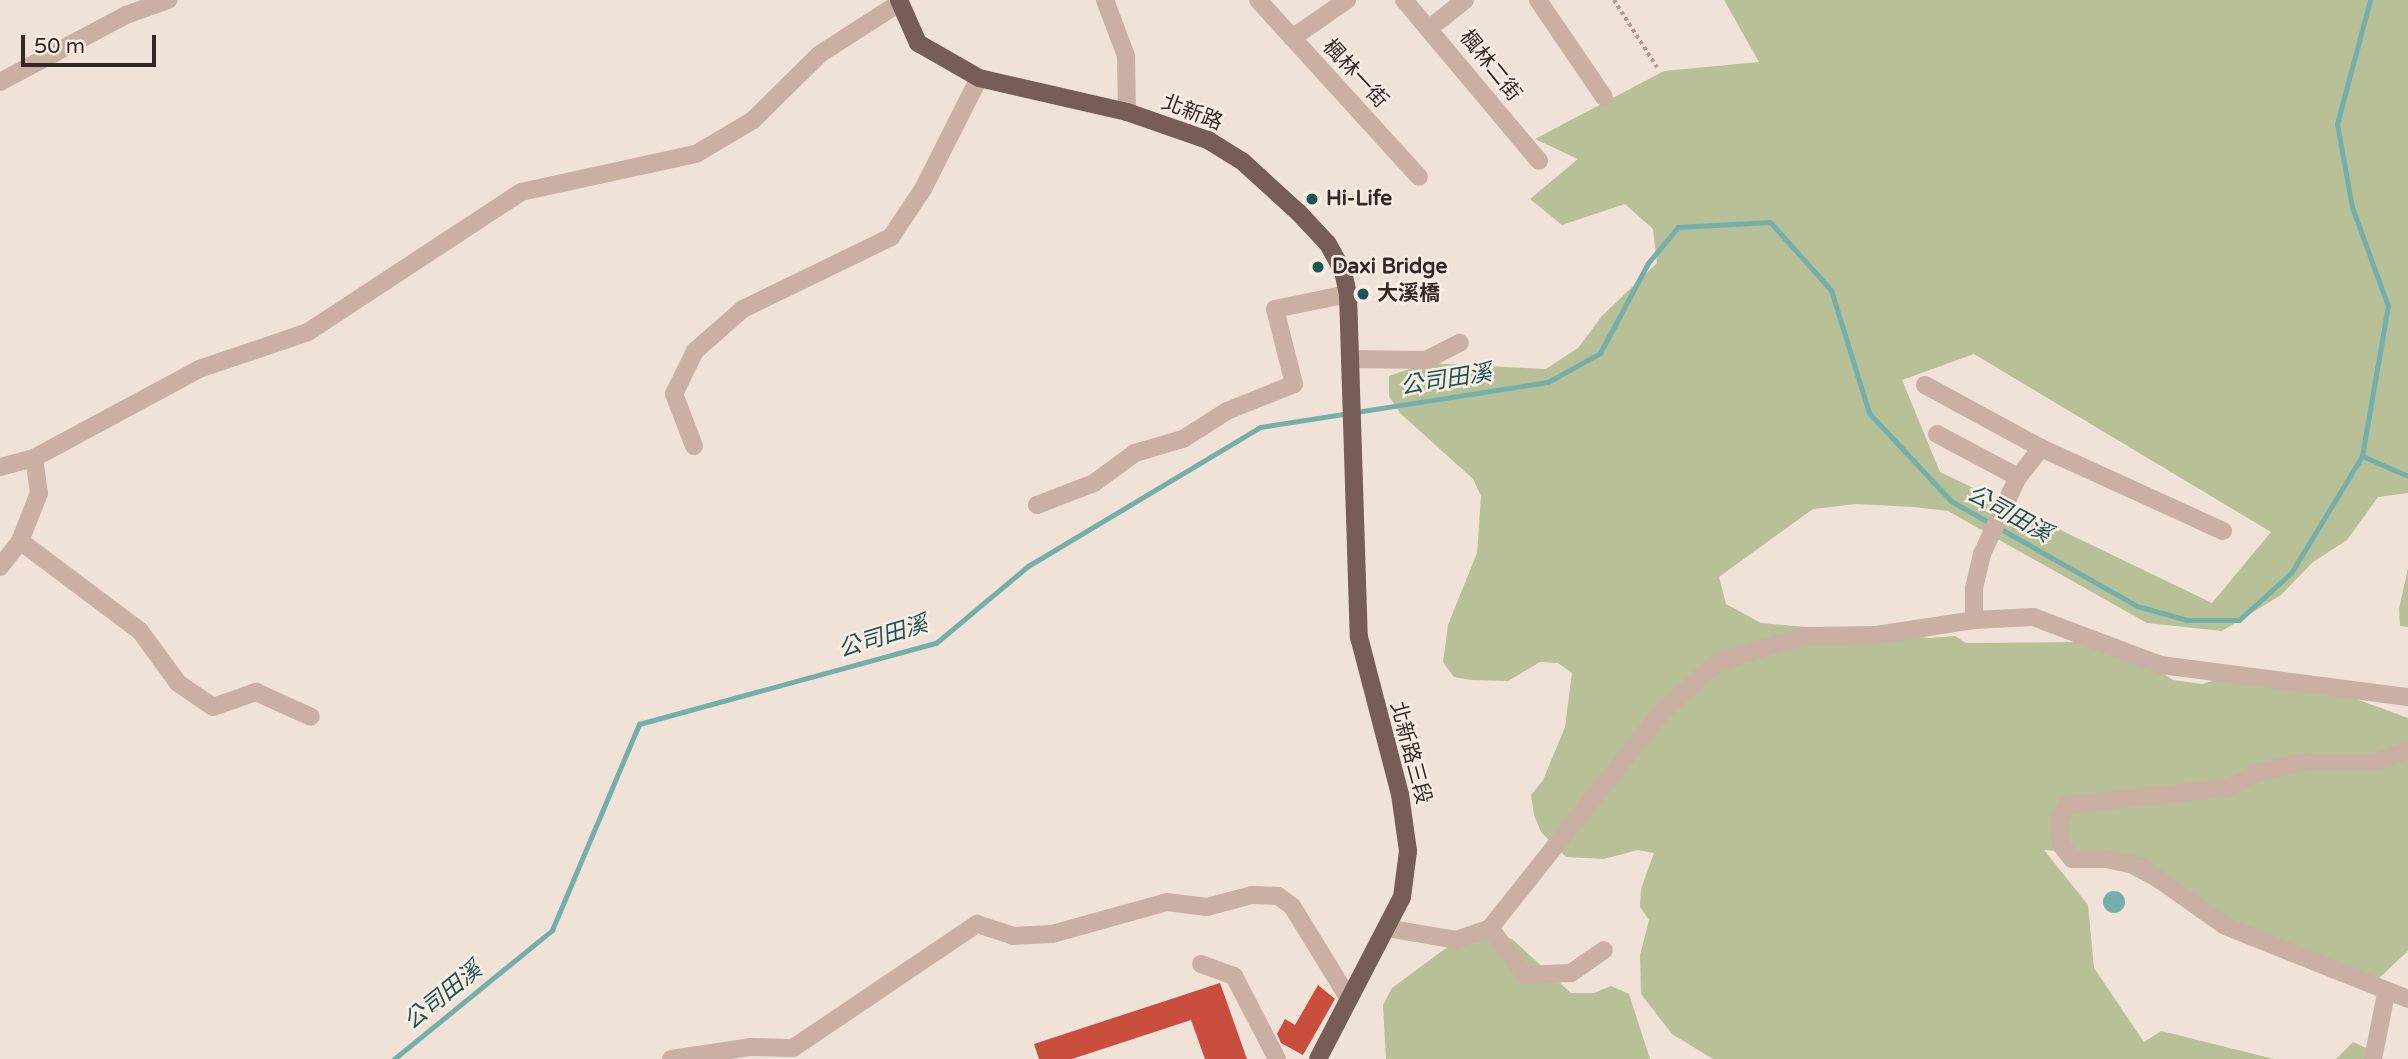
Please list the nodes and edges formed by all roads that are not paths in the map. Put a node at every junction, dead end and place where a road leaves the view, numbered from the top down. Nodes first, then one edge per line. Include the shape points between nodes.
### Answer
1 (168, 0) edge
2 (1105, 0) edge
3 (1258, 0) edge
4 (1347, 0) edge
5 (1404, 0) edge
6 (1465, 0) edge
7 (1538, 0) edge
8 (899, 2) edge
9 (1430, 28) junction
10 (1292, 38) junction
11 (979, 78) junction
12 (0, 82) edge
13 (1604, 97) dead end
14 (1127, 112) junction
15 (1539, 161) dead end
16 (1419, 177) dead end
17 (1348, 294) junction
18 (1460, 343) dead end
19 (1350, 359) junction
20 (1925, 385) dead end
21 (1937, 434) dead end
22 (1353, 438) joint
23 (694, 446) dead end
24 (2041, 448) junction
25 (34, 458) junction
26 (0, 467) edge
27 (2018, 477) junction
28 (1037, 505) dead end
29 (2223, 531) dead end
30 (20, 541) junction
31 (0, 567) edge
32 (1974, 620) junction
33 (2408, 697) edge
34 (311, 717) dead end
35 (2408, 750) edge
36 (1386, 928) junction
37 (1490, 928) junction
38 (1604, 950) dead end
39 (1201, 964) dead end
40 (2386, 993) junction
41 (1349, 999) junction
42 (2408, 999) edge
43 (671, 1059) edge
44 (1277, 1059) edge
45 (1318, 1059) edge
46 (2373, 1059) edge

1 - 12 street via 125,15
2 - 14 street via 1126,56
3 - 10 street, 楓林一街
4 - 10 street
5 - 9 street, 楓林二街
6 - 9 street
7 - 13 street
8 - 11 main road, 北新路 via 918,43
8 - 25 street via 820,54 753,120 696,154 520,192 308,332 199,369
9 - 15 street, 楓林二街
10 - 16 street, 楓林一街
11 - 14 main road, 北新路
11 - 23 street via 923,189 891,237 743,309 695,351 674,394
14 - 17 main road, 北新路 via 1208,140 1242,161 1328,244 1343,271
17 - 19 main road, 北新路
17 - 28 street via 1275,309 1294,384 1227,411 1183,439 1135,453 1094,483
18 - 19 street via 1426,360
19 - 22 main road, 北新路
20 - 24 street
21 - 27 street
22 - 36 main road, 北新路三段 via 1359,637 1400,794 1408,851 1402,897
24 - 27 street
24 - 29 street
25 - 26 street
25 - 30 street via 39,493
27 - 32 street via 1982,554 1974,589
30 - 31 street
30 - 34 street via 140,631 178,683 213,707 256,692
32 - 33 street via 2033,617 2161,665
32 - 37 street via 1876,635 1805,636 1717,662 1660,715
35 - 40 street via 2377,762 2301,762 2257,773 2227,788 2067,805 2059,820 2061,845 2072,859 2140,866 2225,926
36 - 37 street via 1457,940
36 - 41 main road, 北新路三段
37 - 38 street via 1525,975 1571,973
39 - 44 street via 1234,976
40 - 42 street
40 - 46 street
41 - 43 street via 1292,906 1278,896 1252,895 1207,908 1167,902 1052,934 1013,936 977,924 793,1048 750,1046
41 - 45 main road, 北新路三段

